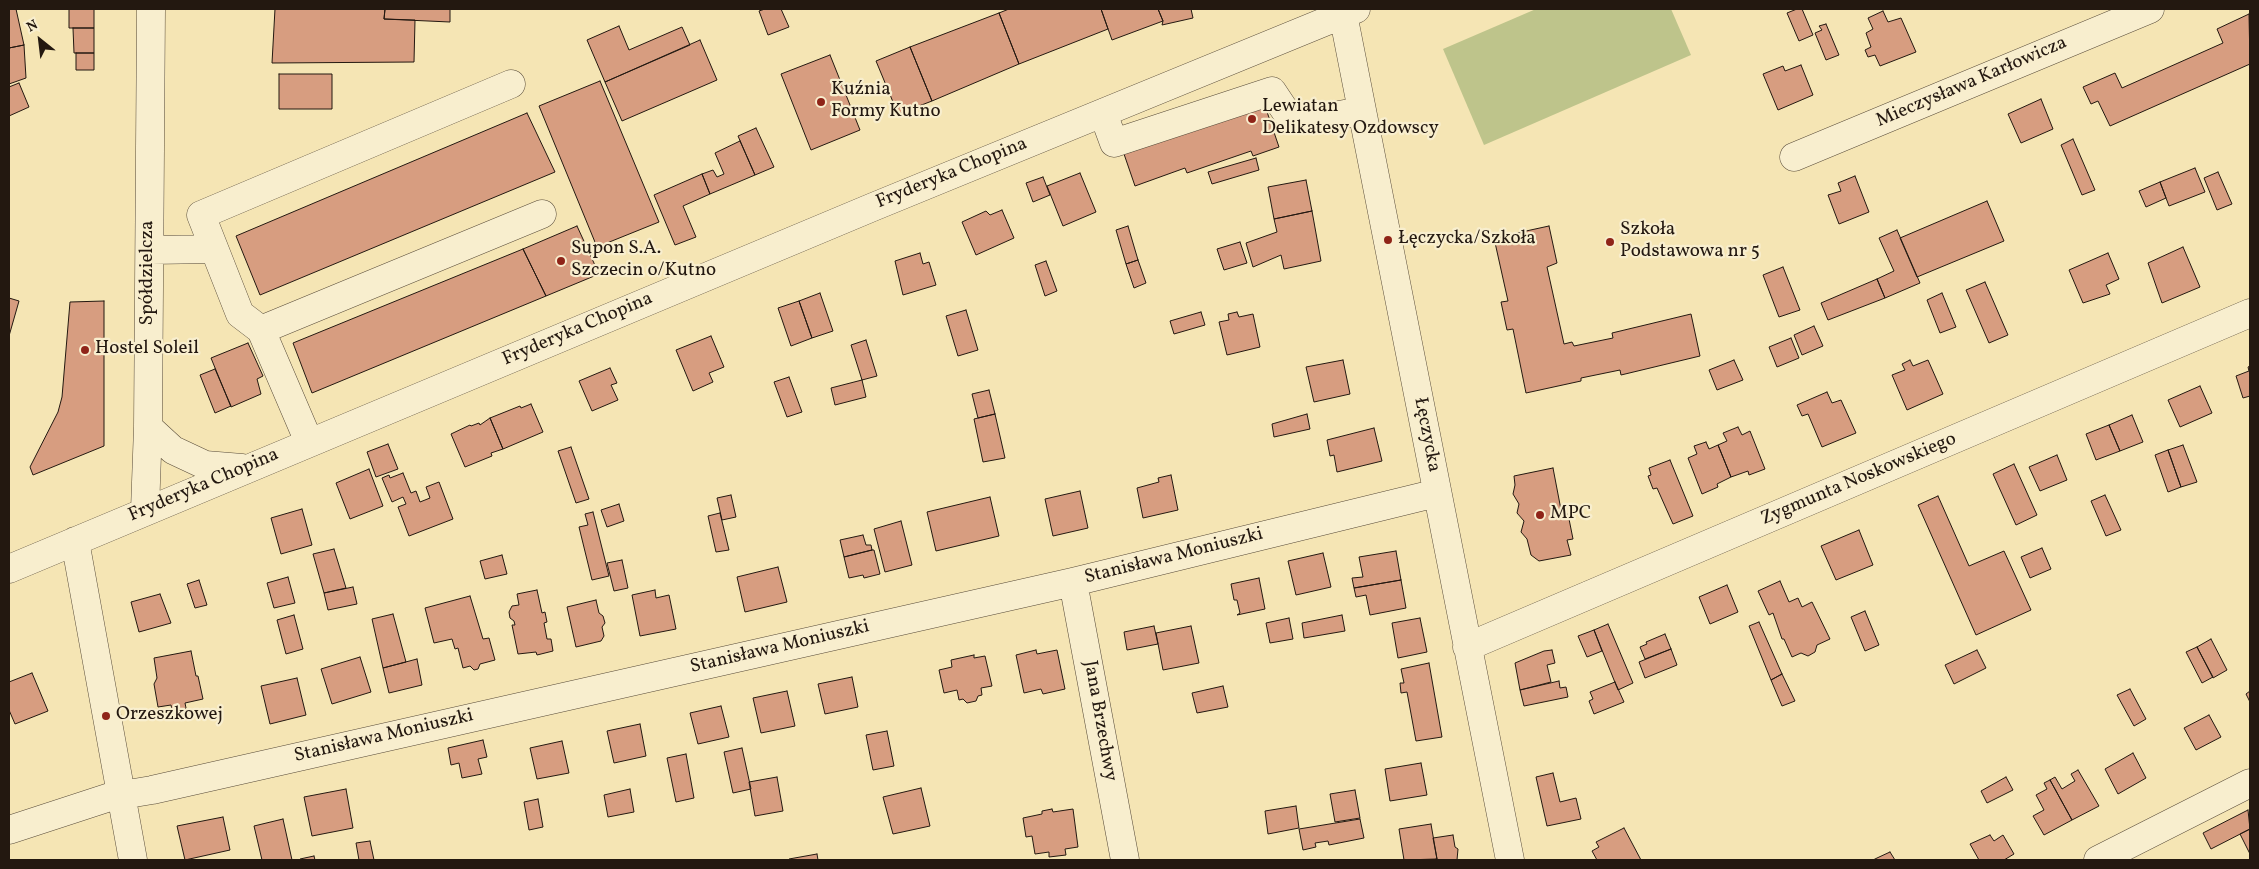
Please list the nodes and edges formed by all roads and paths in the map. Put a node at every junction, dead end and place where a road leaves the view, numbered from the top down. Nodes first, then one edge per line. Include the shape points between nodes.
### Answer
1 (151, 9) edge
2 (2150, 9) edge
3 (1347, 11) edge
4 (511, 84) dead end
5 (1362, 111) junction
6 (1103, 113) junction
7 (1794, 157) dead end
8 (542, 214) dead end
9 (214, 249) junction
10 (150, 250) junction
11 (2250, 313) edge
12 (261, 330) junction
13 (148, 427) junction
14 (309, 442) junction
15 (245, 469) junction
16 (1437, 493) junction
17 (145, 510) junction
18 (74, 541) junction
19 (9, 569) edge
20 (1072, 582) junction
21 (1467, 647) junction
22 (2250, 783) edge
23 (120, 797) junction
24 (9, 830) edge
25 (133, 860) edge
26 (1125, 860) edge
27 (1510, 860) edge
28 (2098, 860) edge

1 - 10 street, Spółdzielcza
2 - 7 street, Mieczysława Karłowicza
3 - 5 street, Łęczycka
3 - 6 street, Fryderyka Chopina
4 - 9 street via 201,215
5 - 6 street via 1327,117 1288,114 1272,91 1114,143
5 - 16 street, Łęczycka
6 - 14 street, Fryderyka Chopina
8 - 12 street
9 - 10 street
9 - 12 street via 240,314
10 - 13 street, Spółdzielcza
11 - 21 street, Zygmunta Noskowskiego
12 - 14 street
13 - 15 street via 174,450 206,465
13 - 17 street, Spółdzielcza
14 - 15 street, Fryderyka Chopina
15 - 17 street, Fryderyka Chopina
16 - 20 street, Stanisława Moniuszki
16 - 21 street, Łęczycka
17 - 18 street, Fryderyka Chopina
18 - 19 street, Fryderyka Chopina
18 - 23 street
20 - 23 street, Stanisława Moniuszki
20 - 26 street, Jana Brzechwy
21 - 27 street, Łęczycka
22 - 28 street
23 - 24 street, Stanisława Moniuszki via 110,797
23 - 25 street

